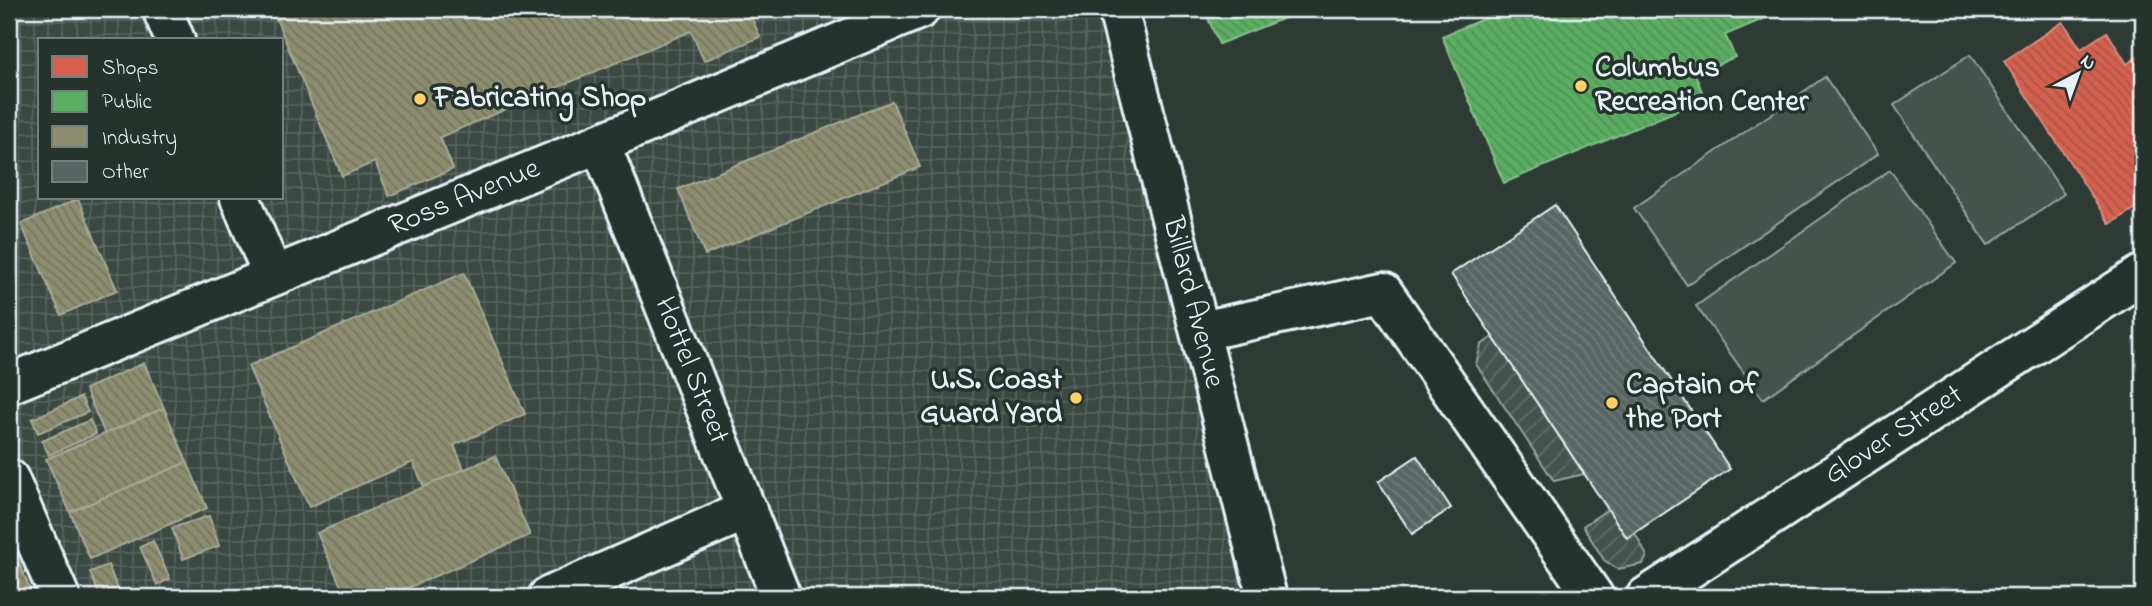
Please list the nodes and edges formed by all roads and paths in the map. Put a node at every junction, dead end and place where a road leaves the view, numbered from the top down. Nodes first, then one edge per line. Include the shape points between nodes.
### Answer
1 (162, 9) edge
2 (920, 9) edge
3 (1118, 9) edge
4 (174, 38) edge
5 (600, 143) junction
6 (241, 200) edge
7 (2143, 274) edge
8 (273, 276) junction
9 (1201, 331) junction
10 (9, 384) edge
11 (9, 479) edge
12 (747, 510) junction
13 (60, 597) edge
14 (548, 597) edge
15 (781, 597) edge
16 (1267, 597) edge
17 (1594, 597) edge
18 (1646, 597) edge

1 - 4 street
2 - 5 street, Ross Avenue
3 - 9 street, Billard Avenue
5 - 8 street, Ross Avenue
5 - 12 street, Hottel Street
6 - 8 street
7 - 18 street, Glover Street
8 - 10 street, Ross Avenue
9 - 16 street, Billard Avenue
9 - 17 street via 1383,292
11 - 13 street
12 - 14 street
12 - 15 street, Hottel Street

